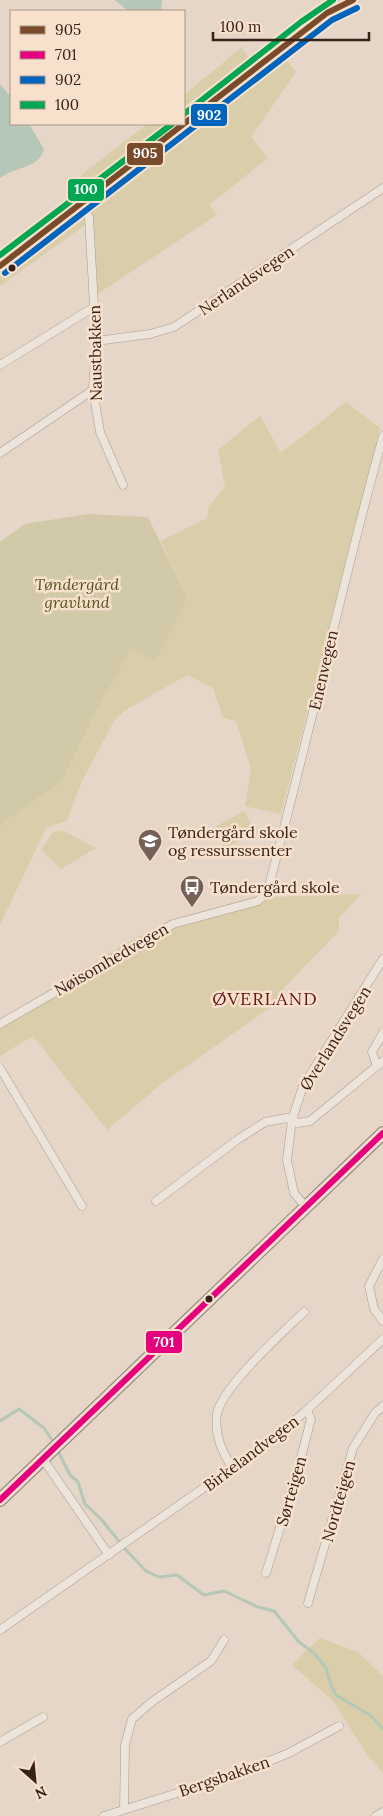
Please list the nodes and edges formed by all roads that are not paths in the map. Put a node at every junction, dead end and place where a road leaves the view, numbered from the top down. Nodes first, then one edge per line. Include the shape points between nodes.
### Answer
1 (345, 0) edge
2 (354, 0) edge
3 (327, 14) junction
4 (383, 188) edge
5 (89, 217) dead end
6 (0, 266) edge
7 (94, 307) junction
8 (96, 341) junction
9 (0, 365) edge
10 (92, 390) junction
11 (383, 436) edge
12 (0, 454) edge
13 (123, 484) dead end
14 (258, 901) joint
15 (383, 959) edge
16 (0, 1024) edge
17 (383, 1033) edge
18 (380, 1064) edge
19 (0, 1068) edge
20 (292, 1120) junction
21 (383, 1133) edge
22 (156, 1202) dead end
23 (82, 1206) dead end
24 (306, 1207) junction
25 (383, 1259) edge
26 (304, 1312) dead end
27 (383, 1321) edge
28 (383, 1339) edge
29 (383, 1406) edge
30 (306, 1410) junction
31 (43, 1458) junction
32 (232, 1468) junction
33 (0, 1500) edge
34 (109, 1554) junction
35 (266, 1573) dead end
36 (308, 1603) dead end
37 (0, 1630) edge
38 (224, 1640) dead end
39 (43, 1717) dead end
40 (339, 1726) dead end
41 (0, 1742) edge
42 (124, 1809) junction
43 (383, 1812) edge
44 (104, 1816) edge
45 (376, 1816) edge

1 - 3 highway
2 - 3 highway
3 - 6 highway
4 - 8 street, Nerlandsvegen via 174,327 150,334
5 - 7 street, Naustbakken
7 - 8 street, Naustbakken
7 - 9 street
8 - 10 street, Naustbakken
10 - 12 street
10 - 13 street, Naustbakken via 100,432
11 - 14 street, Enenvegen via 350,555 267,893
14 - 16 street, Nøisomhedvegen via 173,924
15 - 20 street, Øverlandsvegen via 303,1086
17 - 18 street via 372,1052
18 - 20 street via 310,1120 298,1124
19 - 23 street
20 - 22 street via 272,1119 257,1126
20 - 24 street, Øverlandsvegen via 287,1160 294,1193
21 - 24 main road
24 - 31 main road
25 - 27 street via 369,1286 374,1309
26 - 32 street via 270,1344 228,1392 218,1412 217,1433
28 - 30 street, Birkelandvegen
29 - 36 street, Nordteigen via 353,1448
30 - 32 street, Birkelandvegen
30 - 35 street, Sørteigen via 310,1419 297,1473
31 - 33 main road
31 - 34 street
32 - 34 street, Birkelandvegen
34 - 37 street, Birkelandvegen
38 - 42 street via 211,1661 132,1719 125,1744
39 - 41 street
40 - 42 street, Bergsbakken via 236,1775
42 - 44 street, Bergsbakken
43 - 45 street

